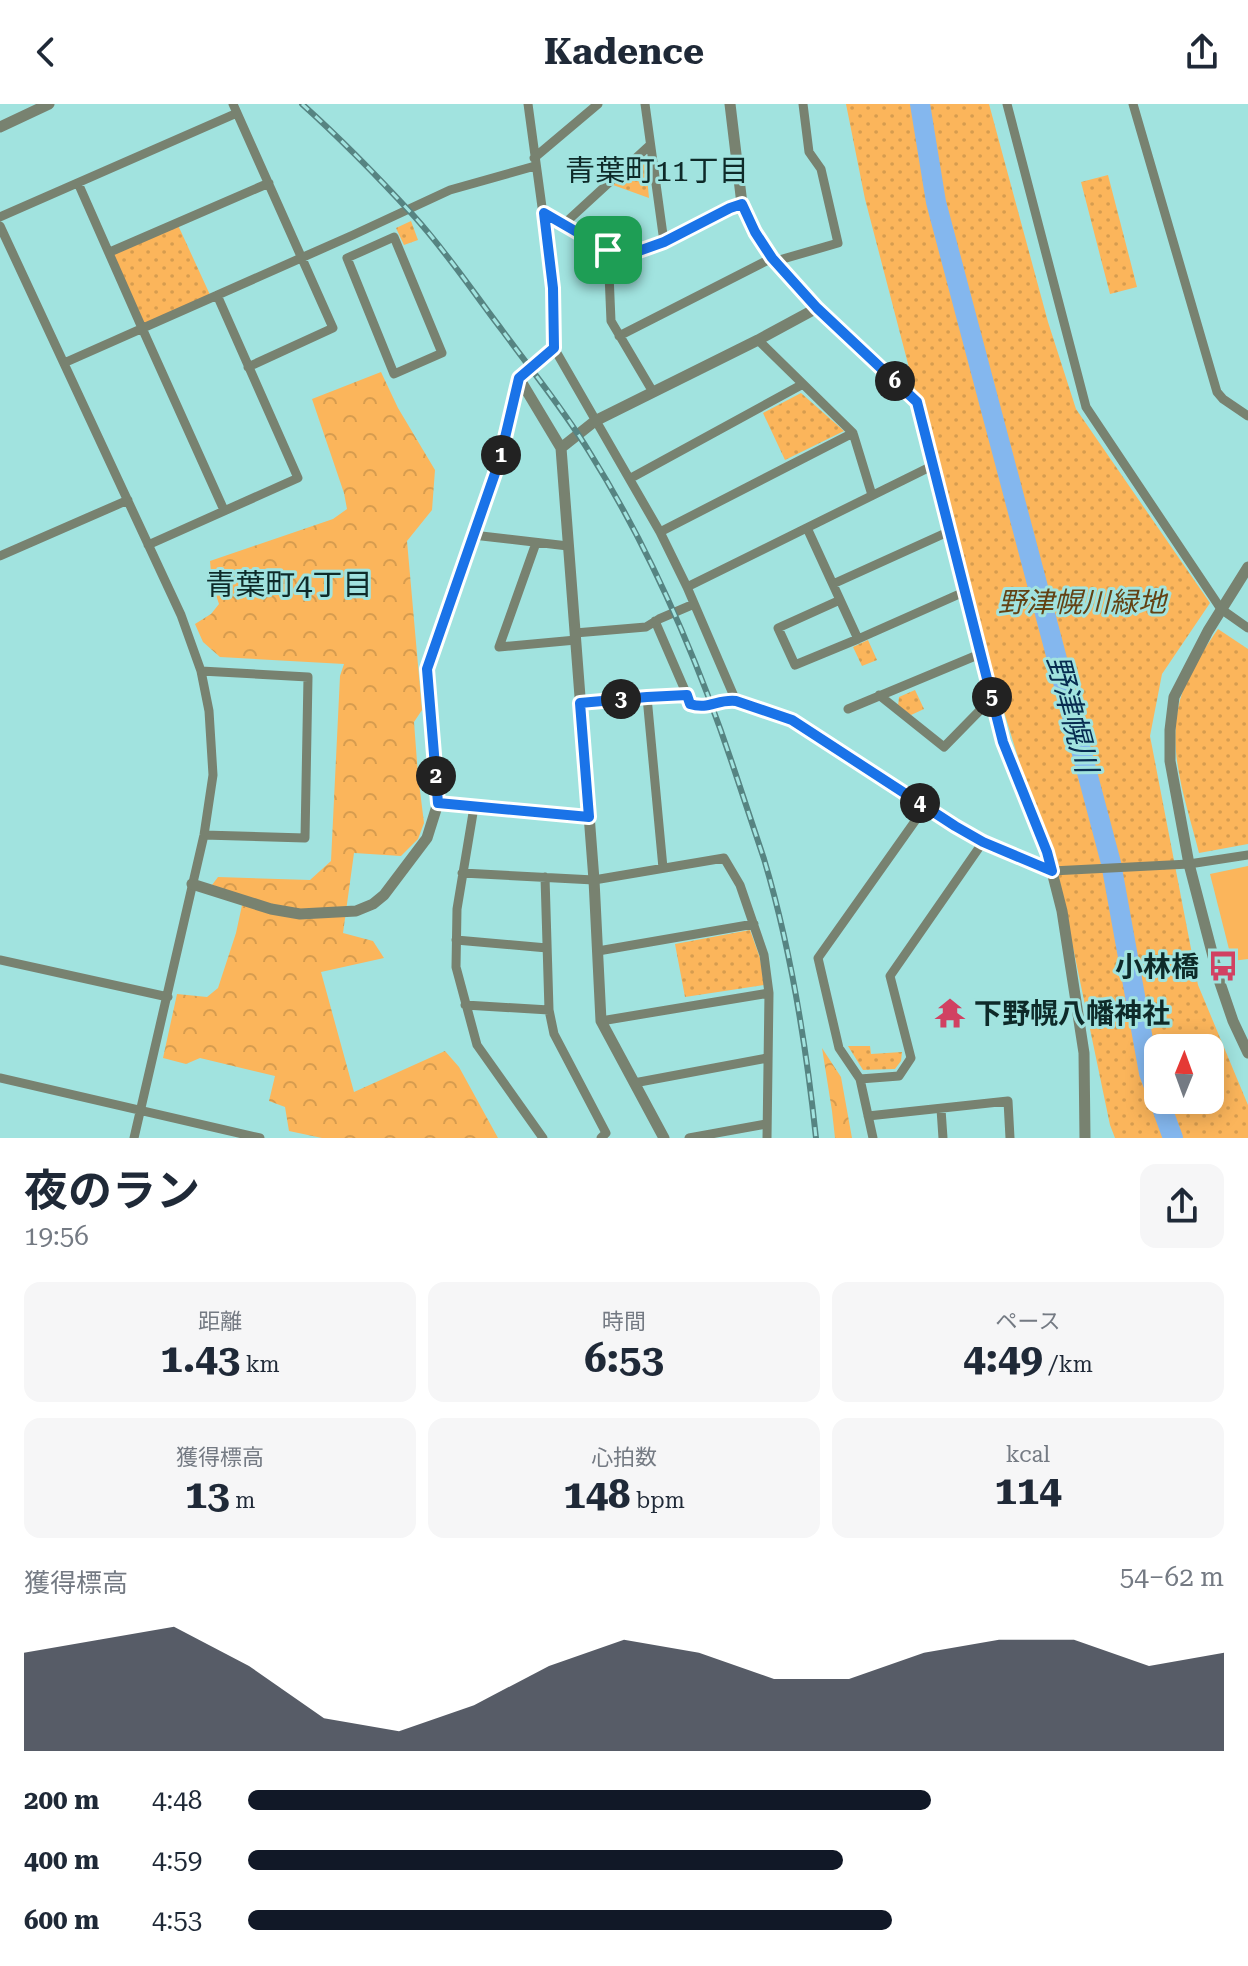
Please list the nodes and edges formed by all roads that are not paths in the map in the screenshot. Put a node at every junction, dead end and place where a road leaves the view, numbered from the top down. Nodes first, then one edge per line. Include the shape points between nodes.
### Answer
1 (49, 104) edge
2 (528, 104) edge
3 (598, 104) edge
4 (645, 104) edge
5 (730, 104) edge
6 (803, 104) edge
7 (1007, 104) edge
8 (1133, 104) edge
9 (235, 108) edge
10 (0, 127) edge
11 (650, 145) junction
12 (535, 162) junction
13 (78, 183) junction
14 (269, 183) junction
15 (742, 204) junction
16 (544, 213) junction
17 (0, 217) edge
18 (564, 224) junction
19 (0, 226) edge
20 (353, 235) junction
21 (664, 242) junction
22 (608, 250) junction
23 (363, 251) junction
24 (110, 252) junction
25 (301, 258) junction
26 (774, 260) junction
27 (217, 295) junction
28 (817, 308) junction
29 (142, 328) junction
30 (619, 336) junction
31 (758, 340) junction
32 (554, 348) junction
33 (64, 363) junction
34 (248, 367) junction
35 (519, 378) junction
36 (803, 384) junction
37 (653, 392) junction
38 (1248, 416) edge
39 (595, 421) junction
40 (853, 433) junction
41 (561, 448) junction
42 (934, 465) junction
43 (631, 478) junction
44 (872, 495) junction
45 (128, 500) junction
46 (224, 510) junction
47 (807, 528) junction
48 (950, 531) junction
49 (660, 532) junction
50 (473, 535) junction
51 (536, 543) junction
52 (148, 545) junction
53 (568, 546) junction
54 (0, 556) edge
55 (1248, 567) edge
56 (833, 584) junction
57 (687, 587) junction
58 (964, 592) junction
59 (840, 600) junction
60 (694, 604) junction
61 (1221, 609) junction
62 (655, 621) junction
63 (1248, 628) edge
64 (576, 636) junction
65 (858, 639) junction
66 (980, 654) junction
67 (201, 671) junction
68 (687, 695) junction
69 (879, 695) junction
70 (647, 697) junction
71 (992, 698) junction
72 (736, 701) junction
73 (580, 703) junction
74 (848, 709) dead end
75 (438, 803) junction
76 (474, 807) junction
77 (925, 807) junction
78 (589, 817) junction
79 (204, 835) junction
80 (983, 842) junction
81 (1248, 855) edge
82 (1189, 864) junction
83 (663, 868) junction
84 (1052, 871) junction
85 (462, 873) junction
86 (545, 877) junction
87 (594, 880) junction
88 (192, 884) junction
89 (754, 924) junction
90 (456, 940) junction
91 (547, 948) junction
92 (598, 951) junction
93 (0, 960) edge
94 (769, 993) junction
95 (168, 997) junction
96 (465, 1005) junction
97 (549, 1010) junction
98 (601, 1021) junction
99 (1244, 1036) edge
100 (1248, 1053) edge
101 (767, 1058) junction
102 (0, 1078) edge
103 (860, 1079) junction
104 (634, 1083) junction
105 (941, 1109) junction
106 (140, 1112) junction
107 (868, 1116) junction
108 (766, 1124) junction
109 (225, 1134) edge
110 (134, 1138) edge
111 (260, 1138) edge
112 (543, 1138) edge
113 (601, 1138) edge
114 (664, 1138) edge
115 (689, 1138) edge
116 (767, 1138) edge
117 (873, 1138) edge
118 (943, 1138) edge
119 (1010, 1138) edge
120 (1085, 1138) edge
121 (1093, 1138) edge

1 - 10 street
2 - 12 street
3 - 12 street
4 - 11 street
5 - 15 street
6 - 26 street via 809,152 821,169 838,243
7 - 61 street via 1086,407
8 - 38 street via 1217,392
9 - 13 street
9 - 14 street
11 - 18 street
11 - 21 street
12 - 16 street
12 - 20 street via 450,190
13 - 17 street
13 - 24 street
14 - 24 street
14 - 25 street
15 - 21 street
15 - 26 street
16 - 18 street
16 - 32 street
18 - 22 street
19 - 33 street
20 - 23 street
20 - 25 street
21 - 22 street via 636,252
22 - 30 street via 611,321
23 - 23 street via 347,258 394,374 442,353 394,237
24 - 29 street
25 - 27 street
25 - 34 street via 333,328
26 - 28 street
26 - 30 street
27 - 29 street
27 - 34 street
28 - 31 street
28 - 42 street via 917,402
29 - 33 street
29 - 46 street
30 - 37 street
31 - 36 street
31 - 37 street
32 - 35 street
32 - 39 street
33 - 45 street
34 - 46 street via 298,478
35 - 41 street
35 - 50 street via 500,459
36 - 40 street
36 - 43 street
37 - 39 street
39 - 41 street
39 - 43 street
40 - 44 street
40 - 49 street
41 - 53 street
42 - 44 street
42 - 48 street
43 - 49 street
44 - 47 street
45 - 52 street
45 - 54 street
46 - 52 street
47 - 56 street
47 - 57 street
48 - 56 street
48 - 58 street
49 - 57 street
50 - 51 street
50 - 75 street via 427,669
51 - 53 street
51 - 64 street via 499,647
52 - 67 street
53 - 64 street
55 - 61 street
56 - 59 street
57 - 60 street
58 - 65 street
58 - 66 street
59 - 65 street
59 - 65 street via 778,628 795,665
60 - 62 street
60 - 72 street
61 - 63 street
61 - 82 street via 1172,708 1170,761
62 - 64 street via 646,627
62 - 68 street
64 - 73 street
66 - 69 street
66 - 71 street
67 - 79 street via 213,775
67 - 79 street via 308,677 305,838
68 - 70 street
68 - 72 street via 690,704 701,708
69 - 71 street via 944,747
69 - 74 street
70 - 73 street
70 - 83 street
71 - 84 street via 1003,742
72 - 77 street via 792,720
73 - 78 street
75 - 76 street
75 - 88 street via 427,838 384,895 356,911 300,914
76 - 78 street
76 - 85 street
77 - 80 street
77 - 103 street via 818,958 839,1048
78 - 87 street
79 - 88 street
80 - 84 street
80 - 103 street via 890,976 911,1058 899,1076
81 - 82 street
82 - 84 street
82 - 99 street via 1220,983
83 - 87 street
83 - 89 street via 724,858
84 - 120 street via 1084,1053
85 - 86 street
85 - 90 street
86 - 87 street
86 - 91 street
87 - 92 street
88 - 95 street
89 - 92 street
89 - 94 street
90 - 91 street
90 - 96 street
91 - 97 street
92 - 98 street
93 - 95 street
94 - 98 street
94 - 101 street
95 - 106 street
96 - 97 street
96 - 112 street via 477,1045
97 - 113 street via 554,1034 606,1133
98 - 104 street
99 - 100 street
101 - 104 street
101 - 108 street
102 - 106 street
103 - 107 street
104 - 114 street
105 - 107 street
105 - 118 street
105 - 119 street via 1008,1101
106 - 109 street
106 - 110 street
107 - 117 street
108 - 115 street
108 - 116 street
109 - 111 street
120 - 121 street

